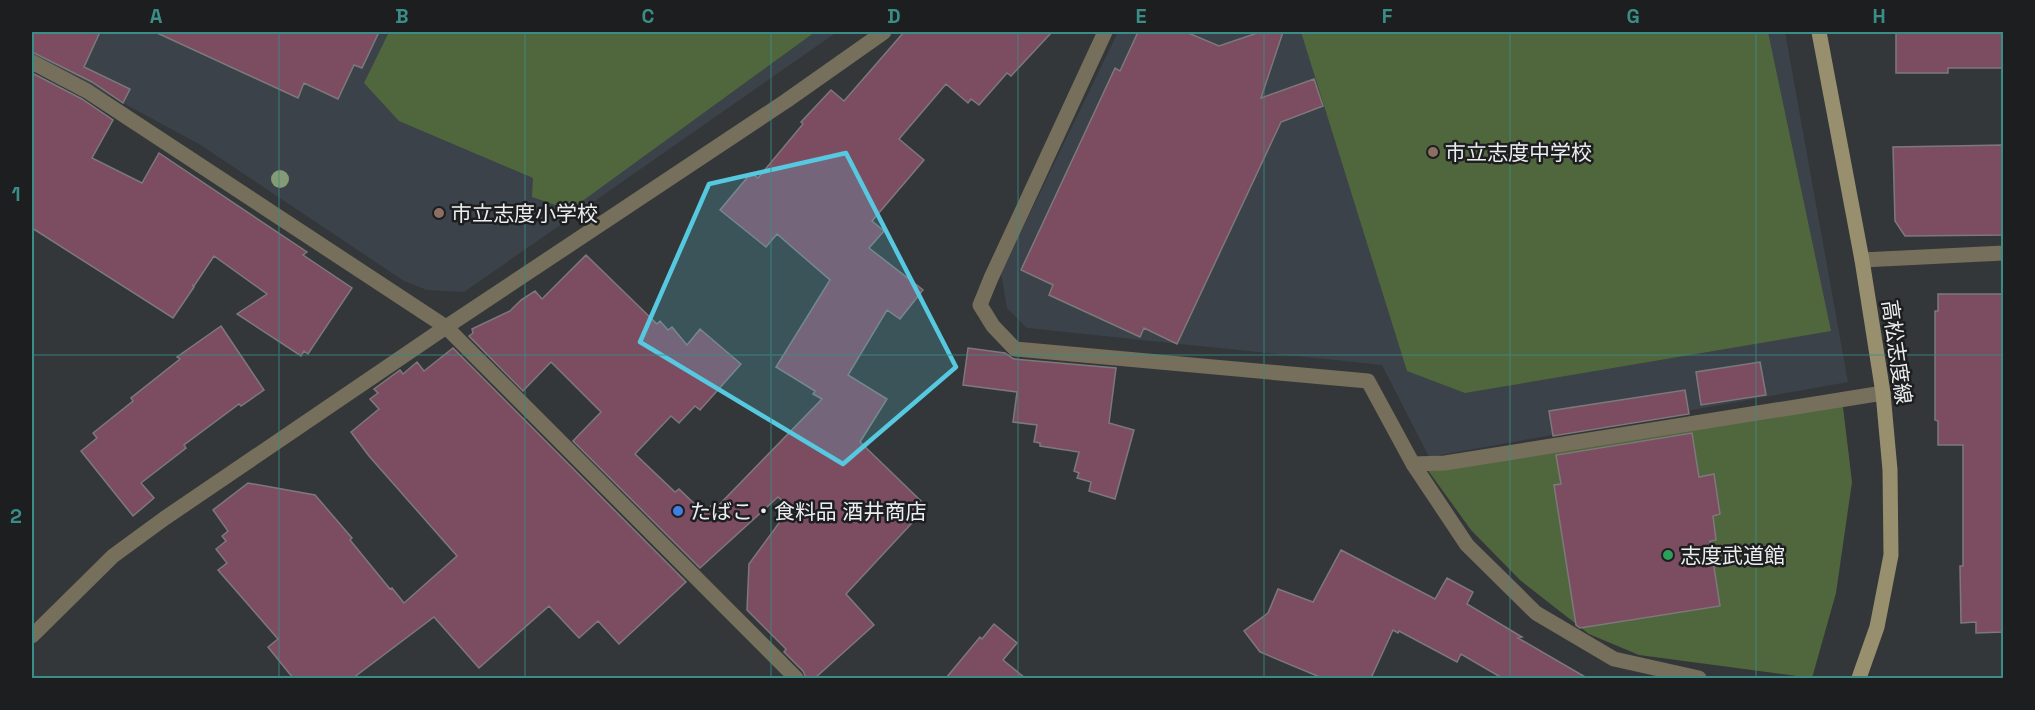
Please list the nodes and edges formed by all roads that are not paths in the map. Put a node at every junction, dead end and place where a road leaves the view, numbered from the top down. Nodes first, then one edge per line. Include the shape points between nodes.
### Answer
1 (884, 32) edge
2 (1105, 32) edge
3 (1819, 32) edge
4 (32, 62) edge
5 (2004, 253) edge
6 (1862, 260) junction
7 (446, 327) junction
8 (1883, 393) junction
9 (1413, 464) junction
10 (32, 636) edge
11 (796, 678) edge
12 (1699, 678) edge
13 (1859, 678) edge

1 - 7 street
2 - 9 street via 980,305 993,326 1015,349 1368,381
3 - 6 main road, 高松志度線
4 - 7 street via 87,91
5 - 6 street
6 - 8 main road, 高松志度線
7 - 10 street via 113,556
7 - 11 street
8 - 9 street via 1445,463
8 - 13 main road, 高松志度線 via 1890,470 1891,555 1877,627
9 - 12 street via 1467,545 1536,613 1614,659

